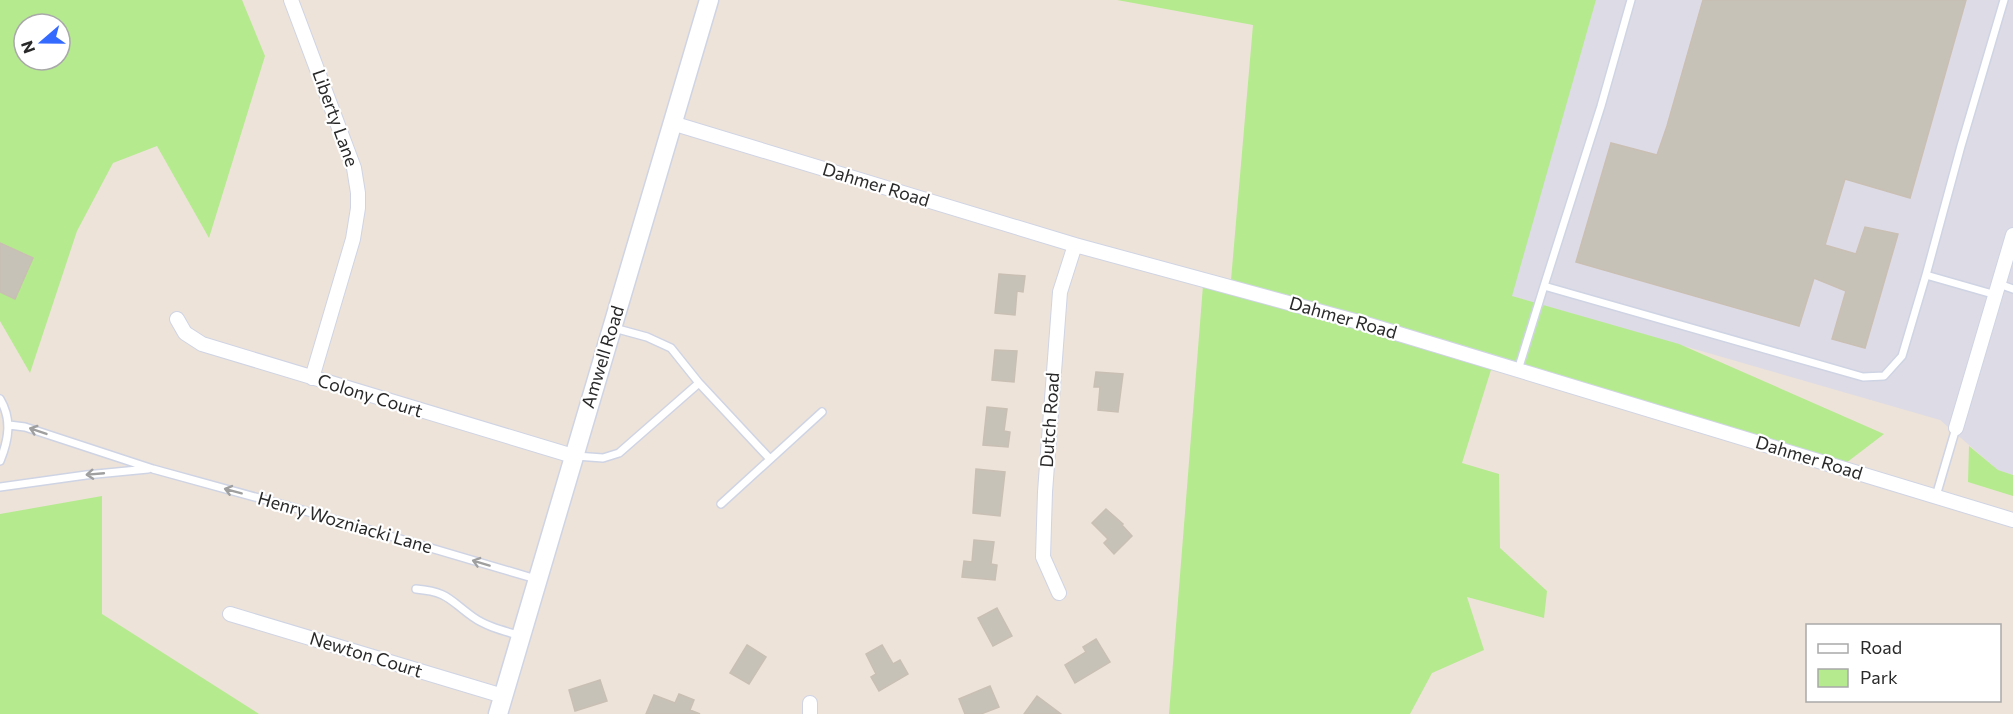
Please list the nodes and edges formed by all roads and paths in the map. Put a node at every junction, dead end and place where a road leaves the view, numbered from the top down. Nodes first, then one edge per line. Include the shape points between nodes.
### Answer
1 (291, 0) edge
2 (709, 0) edge
3 (1631, 0) edge
4 (2004, 0) edge
5 (672, 123) junction
6 (2013, 235) edge
7 (1075, 245) junction
8 (1926, 275) junction
9 (1544, 286) junction
10 (1997, 289) junction
11 (2013, 289) edge
12 (177, 319) dead end
13 (612, 327) junction
14 (1518, 370) junction
15 (312, 378) junction
16 (699, 382) junction
17 (0, 399) edge
18 (822, 412) dead end
19 (9, 425) junction
20 (1956, 428) joint
21 (573, 456) junction
22 (770, 459) junction
23 (0, 461) edge
24 (153, 469) junction
25 (0, 487) edge
26 (1936, 496) junction
27 (720, 504) dead end
28 (2013, 520) edge
29 (537, 579) junction
30 (416, 589) dead end
31 (1059, 593) dead end
32 (230, 614) dead end
33 (521, 636) junction
34 (503, 696) junction
35 (498, 714) edge

1 - 15 street, Liberty Lane via 354,168 358,193 353,239
2 - 5 main road, Amwell Road
3 - 9 lane
4 - 8 lane
5 - 7 street, Dahmer Road
5 - 13 main road, Amwell Road
6 - 10 street
7 - 14 street, Dahmer Road
7 - 31 street, Dutch Road via 1060,292 1045,492 1043,557
8 - 9 lane via 1902,356 1884,376 1863,376
8 - 10 lane
9 - 14 lane
10 - 11 lane
10 - 20 street
12 - 15 street, Colony Court via 185,333 202,344
13 - 16 lane via 671,348
13 - 21 main road, Amwell Road
14 - 26 street, Dahmer Road
15 - 21 street, Colony Court
16 - 21 lane via 619,453 603,458
16 - 22 lane
17 - 19 lane
18 - 22 lane
19 - 23 lane
24 -> 19 lane, Henry Wozniacki Lane
20 - 26 lane
21 - 29 main road, Amwell Road
22 - 27 lane
24 -> 25 lane
29 -> 24 lane, Henry Wozniacki Lane
26 - 28 street, Dahmer Road
29 - 33 main road, Amwell Road
30 - 33 lane via 447,595 474,618
32 - 34 street, Newton Court
33 - 34 main road, Amwell Road
34 - 35 main road, Amwell Road

